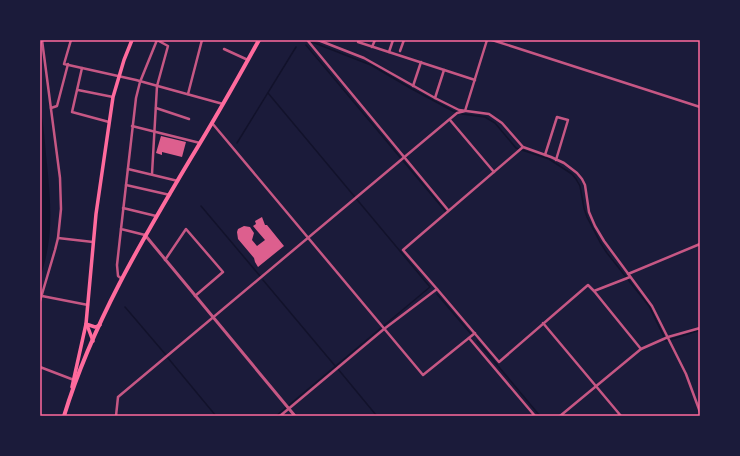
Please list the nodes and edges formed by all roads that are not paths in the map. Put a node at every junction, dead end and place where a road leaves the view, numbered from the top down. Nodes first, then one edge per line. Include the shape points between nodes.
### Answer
1 (42, 40) edge
2 (71, 40) edge
3 (132, 40) edge
4 (157, 40) edge
5 (202, 40) edge
6 (259, 40) edge
7 (308, 40) edge
8 (318, 40) edge
9 (375, 40) edge
10 (393, 40) edge
11 (404, 40) edge
12 (487, 40) edge
13 (492, 40) edge
14 (326, 42) edge
15 (358, 42) dead end
16 (372, 47) junction
17 (224, 49) dead end
18 (400, 51) dead end
19 (389, 52) junction
20 (248, 60) junction
21 (421, 62) junction
22 (68, 64) junction
23 (82, 68) junction
24 (444, 70) junction
25 (119, 77) junction
26 (474, 80) junction
27 (140, 82) junction
28 (157, 86) junction
29 (413, 86) junction
30 (78, 90) junction
31 (188, 94) junction
32 (113, 97) junction
33 (435, 98) junction
34 (222, 104) junction
35 (700, 107) edge
36 (51, 108) junction
37 (156, 108) junction
38 (465, 111) junction
39 (189, 119) dead end
40 (450, 120) junction
41 (109, 122) junction
42 (212, 123) junction
43 (132, 126) junction
44 (155, 132) junction
45 (200, 143) junction
46 (522, 148) junction
47 (545, 155) junction
48 (405, 158) junction
49 (556, 160) junction
50 (128, 169) junction
51 (494, 172) junction
52 (152, 174) junction
53 (178, 181) junction
54 (126, 185) junction
55 (170, 195) junction
56 (123, 208) junction
57 (448, 210) junction
58 (157, 216) junction
59 (121, 229) junction
60 (145, 235) junction
61 (58, 238) junction
62 (308, 239) junction
63 (93, 242) junction
64 (700, 244) edge
65 (165, 260) junction
66 (629, 276) junction
67 (122, 279) junction
68 (436, 289) junction
69 (594, 290) junction
70 (42, 296) junction
71 (195, 296) junction
72 (40, 301) edge
73 (89, 305) junction
74 (213, 318) junction
75 (543, 323) junction
76 (86, 324) junction
77 (100, 325) junction
78 (700, 328) edge
79 (384, 329) junction
80 (475, 333) junction
81 (668, 337) junction
82 (469, 338) junction
83 (93, 341) junction
84 (640, 349) junction
85 (40, 367) edge
86 (74, 380) junction
87 (596, 386) junction
88 (71, 392) junction
89 (289, 408) junction
90 (700, 412) edge
91 (64, 416) edge
92 (116, 416) edge
93 (280, 416) edge
94 (295, 416) edge
95 (535, 416) edge
96 (560, 416) edge
97 (620, 416) edge

1 - 36 street
2 - 22 street via 64,64
3 - 25 main road
4 - 27 street
4 - 28 street via 168,46
5 - 31 street
6 - 20 highway
7 - 48 street
8 - 14 street
9 - 16 street
10 - 19 street
11 - 18 street
12 - 26 street
13 - 35 street
14 - 29 street via 364,58
15 - 16 street
16 - 19 street
17 - 20 street
19 - 21 street
20 - 34 highway
21 - 24 street
21 - 29 street
22 - 23 street
22 - 36 street via 57,106
23 - 25 street
23 - 30 street
24 - 26 street
24 - 33 street
25 - 27 street
25 - 32 main road
26 - 38 street
27 - 28 street
27 - 43 street
28 - 31 street
28 - 37 street
29 - 33 street
30 - 32 street
30 - 41 street via 72,112
31 - 34 street
32 - 41 main road
33 - 38 street
34 - 42 highway
36 - 61 street via 60,178 61,209
37 - 39 street
37 - 44 street
38 - 40 street via 457,113
38 - 46 street via 489,114 496,118
40 - 48 street
40 - 51 street
41 - 63 main road
42 - 45 highway
42 - 62 street
43 - 44 street
43 - 50 street
44 - 45 street
44 - 52 street
45 - 53 highway
46 - 47 street
46 - 51 street
47 - 49 street
47 - 49 street via 557,117 568,120
48 - 57 street
48 - 62 street
49 - 66 street via 572,168 582,179 589,212 595,226
50 - 52 street
50 - 54 street
51 - 57 street
52 - 53 street
53 - 55 highway
54 - 55 street
54 - 56 street
55 - 58 highway
56 - 58 street
56 - 59 street
57 - 68 street via 403,250
58 - 60 highway
59 - 60 street
59 - 67 street via 117,266 118,276
60 - 65 street
60 - 67 highway
61 - 63 street
61 - 70 street
62 - 74 street
62 - 79 street
63 - 73 main road
64 - 66 street
65 - 71 street
65 - 71 street via 186,229 223,272
66 - 69 street
66 - 81 street via 652,306
67 - 77 highway
68 - 79 street
68 - 80 street
69 - 75 street via 588,285
69 - 84 street
70 - 72 street
70 - 73 street
71 - 74 street
73 - 76 main road
74 - 89 street
74 - 92 street via 118,397
75 - 80 street via 498,362
75 - 87 street
76 - 77 main road via 95,327
76 - 83 main road
76 - 86 main road
77 - 83 highway
78 - 81 street
79 - 82 street via 423,375
79 - 89 street
80 - 82 street
81 - 84 street
81 - 90 street via 686,374
82 - 95 street
83 - 88 highway
84 - 87 street
85 - 86 street
86 - 88 main road
87 - 96 street
87 - 97 street
88 - 91 highway
89 - 93 street
89 - 94 street

